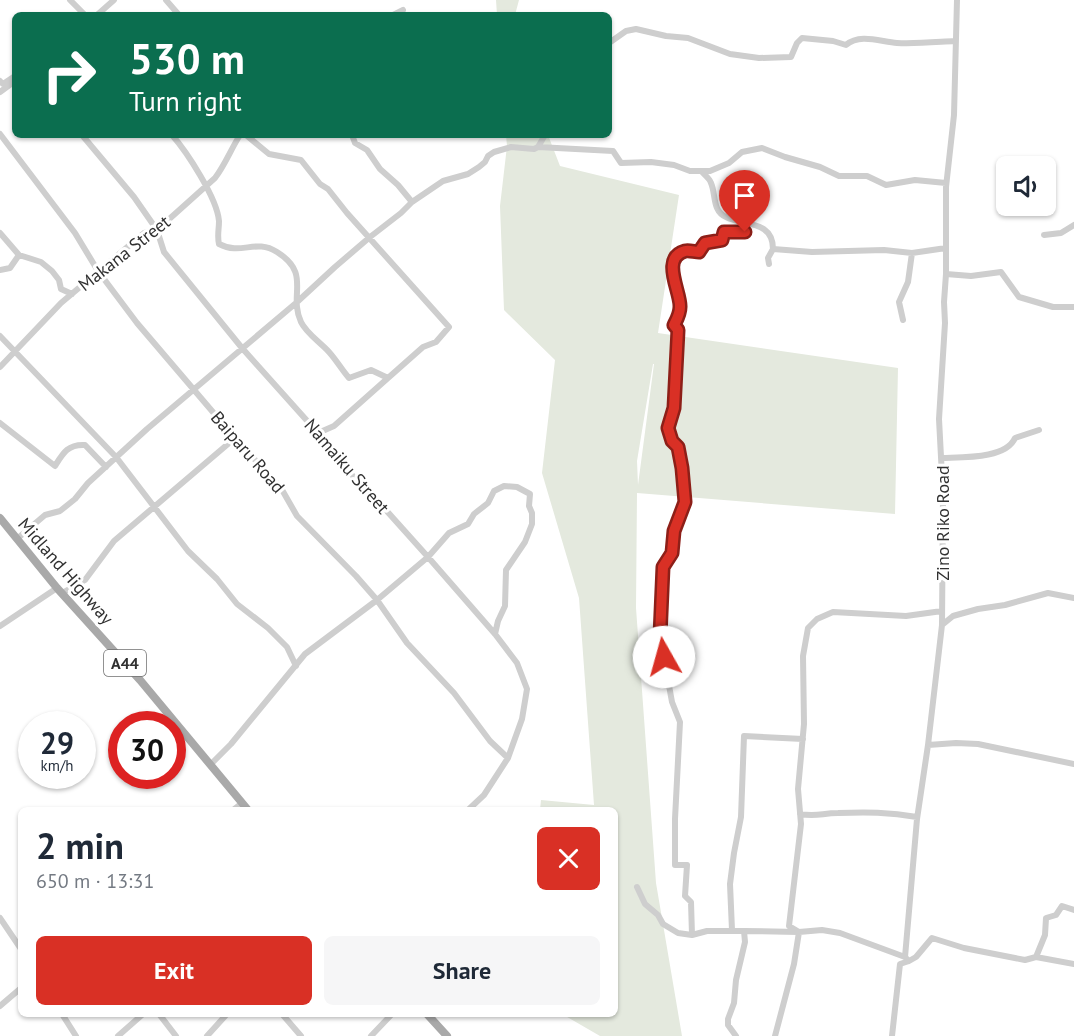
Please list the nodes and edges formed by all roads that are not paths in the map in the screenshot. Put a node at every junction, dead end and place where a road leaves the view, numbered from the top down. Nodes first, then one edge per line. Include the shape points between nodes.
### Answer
1 (70, 0) edge
2 (114, 0) edge
3 (166, 0) edge
4 (957, 0) edge
5 (403, 10) dead end
6 (82, 12) edge
7 (100, 12) edge
8 (176, 12) edge
9 (399, 12) edge
10 (612, 41) edge
11 (955, 41) junction
12 (12, 78) edge
13 (0, 81) edge
14 (12, 83) edge
15 (0, 92) edge
16 (0, 134) edge
17 (85, 138) edge
18 (174, 138) edge
19 (238, 138) edge
20 (250, 138) edge
21 (353, 138) edge
22 (543, 138) edge
23 (537, 147) junction
24 (702, 172) junction
25 (946, 183) junction
26 (205, 186) junction
27 (412, 202) junction
28 (747, 222) junction
29 (1074, 225) edge
30 (157, 230) junction
31 (0, 233) edge
32 (1044, 235) dead end
33 (370, 237) junction
34 (946, 248) junction
35 (772, 249) junction
36 (912, 253) junction
37 (19, 255) junction
38 (768, 264) dead end
39 (0, 270) edge
40 (98, 271) junction
41 (946, 274) junction
42 (72, 294) junction
43 (296, 303) junction
44 (1074, 308) edge
45 (903, 320) dead end
46 (0, 336) edge
47 (242, 348) junction
48 (14, 351) junction
49 (0, 367) edge
50 (388, 378) junction
51 (195, 389) junction
52 (0, 423) edge
53 (1039, 430) dead end
54 (318, 433) junction
55 (235, 438) junction
56 (116, 457) junction
57 (942, 458) junction
58 (106, 467) junction
59 (153, 507) junction
60 (0, 518) edge
61 (18, 538) junction
62 (428, 557) junction
63 (61, 590) junction
64 (1074, 598) edge
65 (377, 600) junction
66 (942, 611) junction
67 (942, 625) junction
68 (0, 626) edge
69 (495, 634) junction
70 (296, 666) junction
71 (803, 739) junction
72 (928, 745) junction
73 (508, 758) junction
74 (211, 764) junction
75 (1074, 764) edge
76 (242, 803) junction
77 (237, 807) edge
78 (245, 807) edge
79 (471, 807) edge
80 (800, 814) junction
81 (917, 817) junction
82 (636, 886) dead end
83 (1074, 910) edge
84 (0, 918) edge
85 (732, 930) junction
86 (744, 931) junction
87 (799, 932) junction
88 (692, 935) junction
89 (18, 945) edge
90 (1036, 957) junction
91 (907, 959) junction
92 (1074, 964) edge
93 (18, 991) edge
94 (0, 1006) edge
95 (64, 1017) edge
96 (140, 1017) edge
97 (161, 1017) edge
98 (224, 1017) edge
99 (285, 1017) edge
100 (389, 1017) edge
101 (430, 1017) edge
102 (76, 1036) edge
103 (118, 1036) edge
104 (176, 1036) edge
105 (207, 1036) edge
106 (301, 1036) edge
107 (371, 1036) edge
108 (447, 1036) edge
109 (736, 1036) edge
110 (775, 1036) edge
111 (892, 1036) edge

1 - 6 street
2 - 7 street
3 - 8 street
4 - 11 street, Zino Riko Road
5 - 9 street
10 - 11 street via 636,29 688,38 730,54 759,58 791,57 802,38 846,45 870,39 897,43
11 - 25 street, Zino Riko Road via 954,114
12 - 13 street via 3,84
14 - 15 street
16 - 40 street, Baiparu Road via 75,233
17 - 30 street, Namaiku Street
18 - 26 street
19 - 26 street, Makana Street via 222,169
20 - 33 street via 269,154 301,160
21 - 27 street
22 - 23 street
23 - 24 street via 613,151 621,163 651,162
23 - 27 street via 494,152 473,170 432,186
24 - 25 street via 729,163 742,152 762,148 839,176 867,176 886,185 915,180
24 - 28 street via 711,183 715,205 724,217
25 - 34 street, Zino Riko Road
26 - 30 street, Makana Street
26 - 43 street via 219,221 219,244 230,250 267,246 286,258 299,284
27 - 33 street
28 - 35 street via 768,234
28 - 88 street via 745,232 724,232 722,240 705,243 699,252 686,251 676,257 673,266 681,306 674,325 678,330 677,373 668,428 678,447 685,502 674,531 672,553 663,567 660,636 672,702 680,722 675,865 687,865 685,896 691,902
29 - 32 street
30 - 40 street, Makana Street via 144,233
30 - 47 street, Namaiku Street via 164,252
31 - 37 street
33 - 43 street
33 - 50 street via 449,327 436,342 423,347
34 - 36 street
34 - 41 street, Zino Riko Road
35 - 36 street
35 - 38 street
36 - 45 street via 908,282 899,302
37 - 39 street via 10,268
37 - 42 street via 41,262 59,280 61,289
40 - 42 street, Makana Street
40 - 51 street, Baiparu Road
41 - 44 street via 1000,272 1019,297 1053,307
41 - 57 street, Zino Riko Road via 939,419
42 - 48 street, Makana Street
43 - 47 street
43 - 50 street via 302,324 349,378 371,370
46 - 48 street
47 - 51 street
47 - 54 street, Namaiku Street
48 - 49 street, Makana Street
48 - 56 street
50 - 54 street via 334,426
51 - 55 street, Baiparu Road
51 - 56 street
52 - 58 street via 55,466 67,448 85,445
53 - 57 street via 1015,438 1005,450
54 - 62 street, Namaiku Street via 339,462
55 - 59 street
55 - 65 street, Baiparu Road via 281,488 297,516
56 - 58 street
56 - 59 street
57 - 66 street, Zino Riko Road
58 - 61 street via 60,512 45,515
59 - 63 street via 114,541 85,580
59 - 70 street via 237,604 287,647
60 - 61 main road, Midland Highway / A44
61 - 63 main road, Midland Highway / A44
62 - 65 street
62 - 69 street, Namaiku Street
62 - 69 street via 449,533 468,524 494,491 504,486 517,487 530,494 532,524 506,570 505,606
63 - 68 street
63 - 74 main road, Midland Highway / A44
64 - 67 street via 1048,592 953,616
65 - 70 street via 305,654
65 - 73 street, Baiparu Road via 408,643
66 - 67 street, Zino Riko Road
66 - 71 street via 906,616 833,612 817,619 808,628 803,656
67 - 72 street, Zino Riko Road
69 - 73 street, Namaiku Street via 517,663 527,689 522,719
70 - 74 street
71 - 80 street
71 - 85 street via 744,736 742,809 730,884
72 - 75 street via 978,744
72 - 81 street, Zino Riko Road
73 - 79 street, Namaiku Street via 484,795
74 - 76 main road, Midland Highway / A44
76 - 77 street
76 - 78 main road, Midland Highway / A44
80 - 81 street via 814,817 890,812
80 - 87 street via 789,926
81 - 91 street, Zino Riko Road
82 - 88 street via 645,904 663,924 678,933
83 - 90 street via 1062,906 1056,915 1046,918 1045,936
84 - 89 street
85 - 86 street
85 - 88 street
86 - 87 street
86 - 109 street via 734,1003 728,1019
87 - 91 street via 840,933
87 - 110 street
90 - 91 street via 1025,960 932,938 916,957
90 - 92 street
91 - 111 street, Zino Riko Road via 900,964
93 - 94 street
95 - 102 street
96 - 103 street
97 - 104 street
98 - 105 street
99 - 106 street
100 - 107 street
101 - 108 main road

